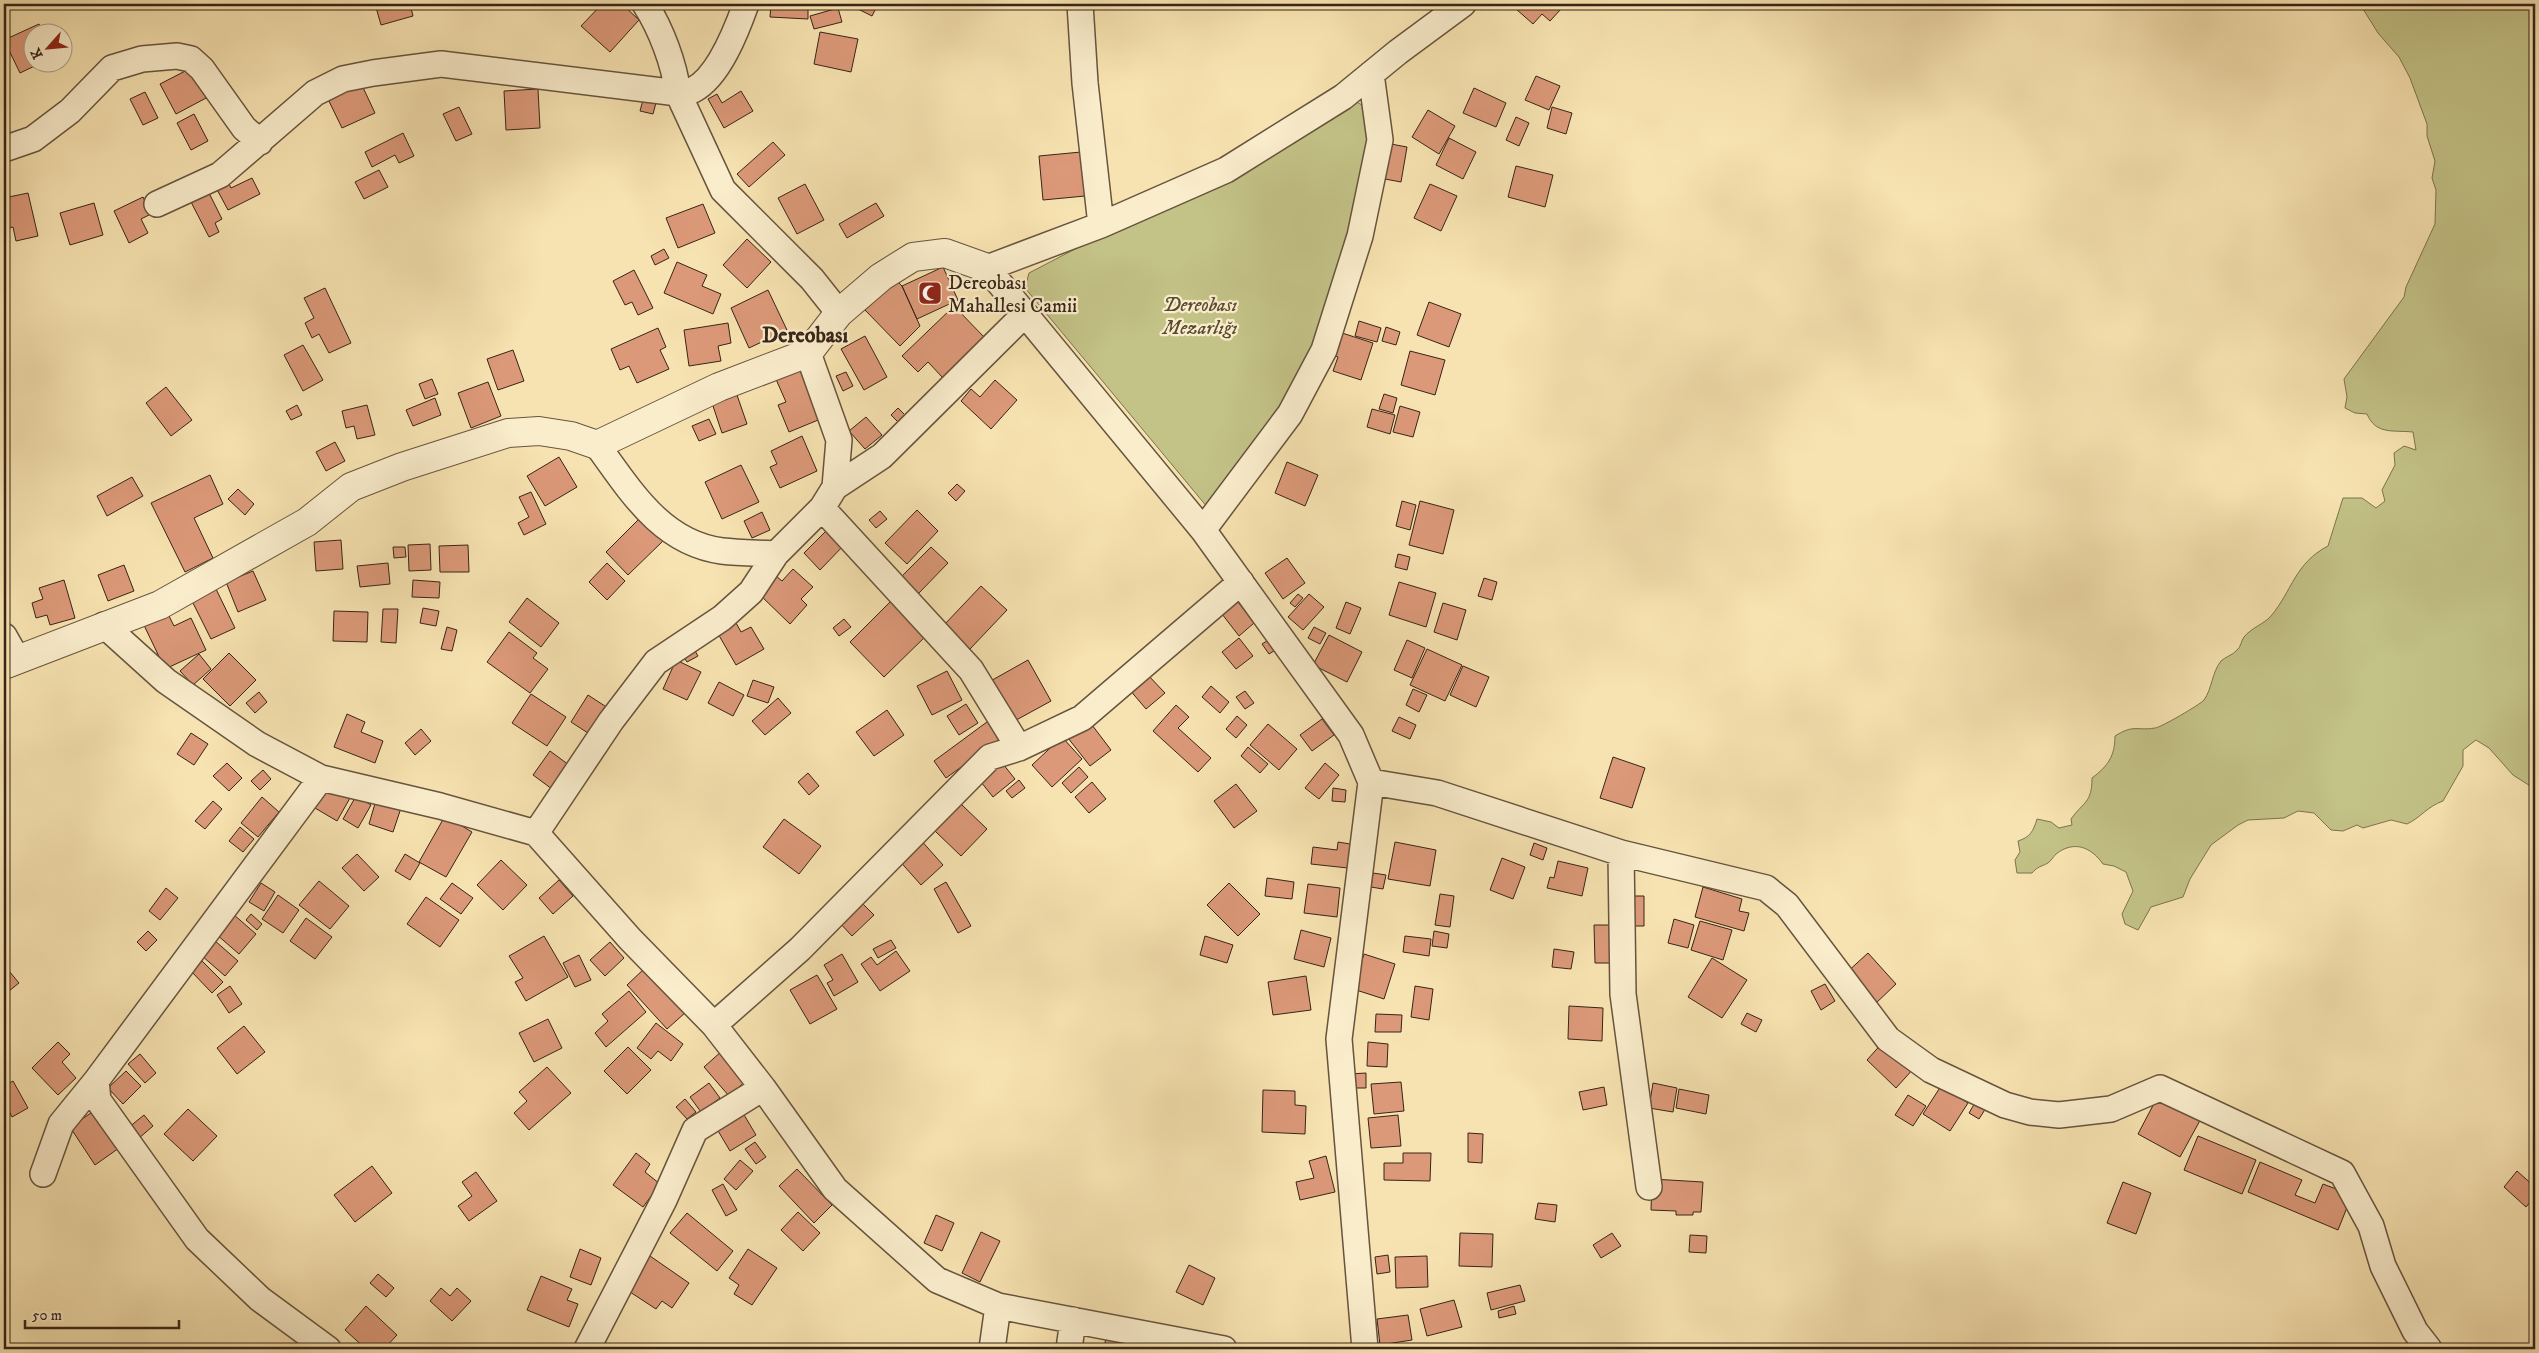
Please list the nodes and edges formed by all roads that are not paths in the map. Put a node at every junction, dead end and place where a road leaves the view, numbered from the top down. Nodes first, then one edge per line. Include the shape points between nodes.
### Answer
1 (645, 4) edge
2 (746, 4) edge
3 (1080, 4) edge
4 (1463, 4) edge
5 (1370, 74) junction
6 (678, 93) junction
7 (260, 142) junction
8 (4, 149) edge
9 (157, 204) dead end
10 (1101, 226) junction
11 (987, 268) junction
12 (839, 314) junction
13 (1024, 315) junction
14 (808, 353) junction
15 (597, 445) junction
16 (836, 487) junction
17 (822, 508) junction
18 (1203, 530) junction
19 (776, 554) junction
20 (1241, 582) junction
21 (104, 626) junction
22 (8, 653) edge
23 (1019, 748) junction
24 (321, 778) junction
25 (1371, 782) junction
26 (536, 833) junction
27 (1621, 853) junction
28 (714, 1025) junction
29 (96, 1081) junction
30 (764, 1088) junction
31 (42, 1174) dead end
32 (1649, 1187) dead end
33 (998, 1306) junction
34 (1073, 1320) junction
35 (328, 1349) edge
36 (587, 1349) edge
37 (992, 1349) edge
38 (1069, 1349) edge
39 (1224, 1349) edge
40 (1365, 1349) edge
41 (2429, 1349) edge

1 - 6 street via 675,76
2 - 6 street via 734,36 714,71 693,90
3 - 10 street
4 - 5 street
5 - 10 street via 1343,97 1226,170
5 - 18 street via 1380,140 1360,236 1324,350 1290,414
6 - 7 street via 441,64 343,79 315,93
6 - 12 street via 723,190 812,279
7 - 8 street via 244,128 202,69 191,59 177,56 142,59 112,68 70,111 33,139
7 - 9 street via 220,175
10 - 11 street
11 - 12 street via 944,253 913,258 881,277
11 - 13 street
12 - 14 street
13 - 16 street via 882,456
13 - 18 street
14 - 15 street via 719,387
14 - 16 street via 839,440
15 - 19 street via 640,504 679,538 721,551
15 - 21 street via 539,430 508,433 402,468 351,487 308,522 160,605
16 - 17 street
17 - 19 street
17 - 23 street via 971,670
18 - 20 street
19 - 26 street via 751,592 722,618 656,662 611,721
20 - 23 street via 1082,718
20 - 25 street via 1351,735
21 - 22 street
21 - 24 street via 173,686 258,744
23 - 28 street via 990,757 800,950
24 - 26 street
24 - 29 street
25 - 27 street via 1437,793
25 - 40 street via 1339,1039
26 - 28 street via 630,939
27 - 32 street via 1623,994
27 - 41 street via 1766,888 1787,905 1888,1039 1931,1070 2005,1104 2030,1112 2059,1115 2111,1109 2160,1088 2342,1173 2371,1226 2383,1266 2415,1331
28 - 30 street
29 - 31 street via 61,1124
29 - 35 street via 98,1100 197,1239 260,1299
30 - 33 street via 835,1189 937,1280
30 - 36 street via 695,1130 664,1200
33 - 34 street
33 - 37 street
34 - 38 street
34 - 39 street

